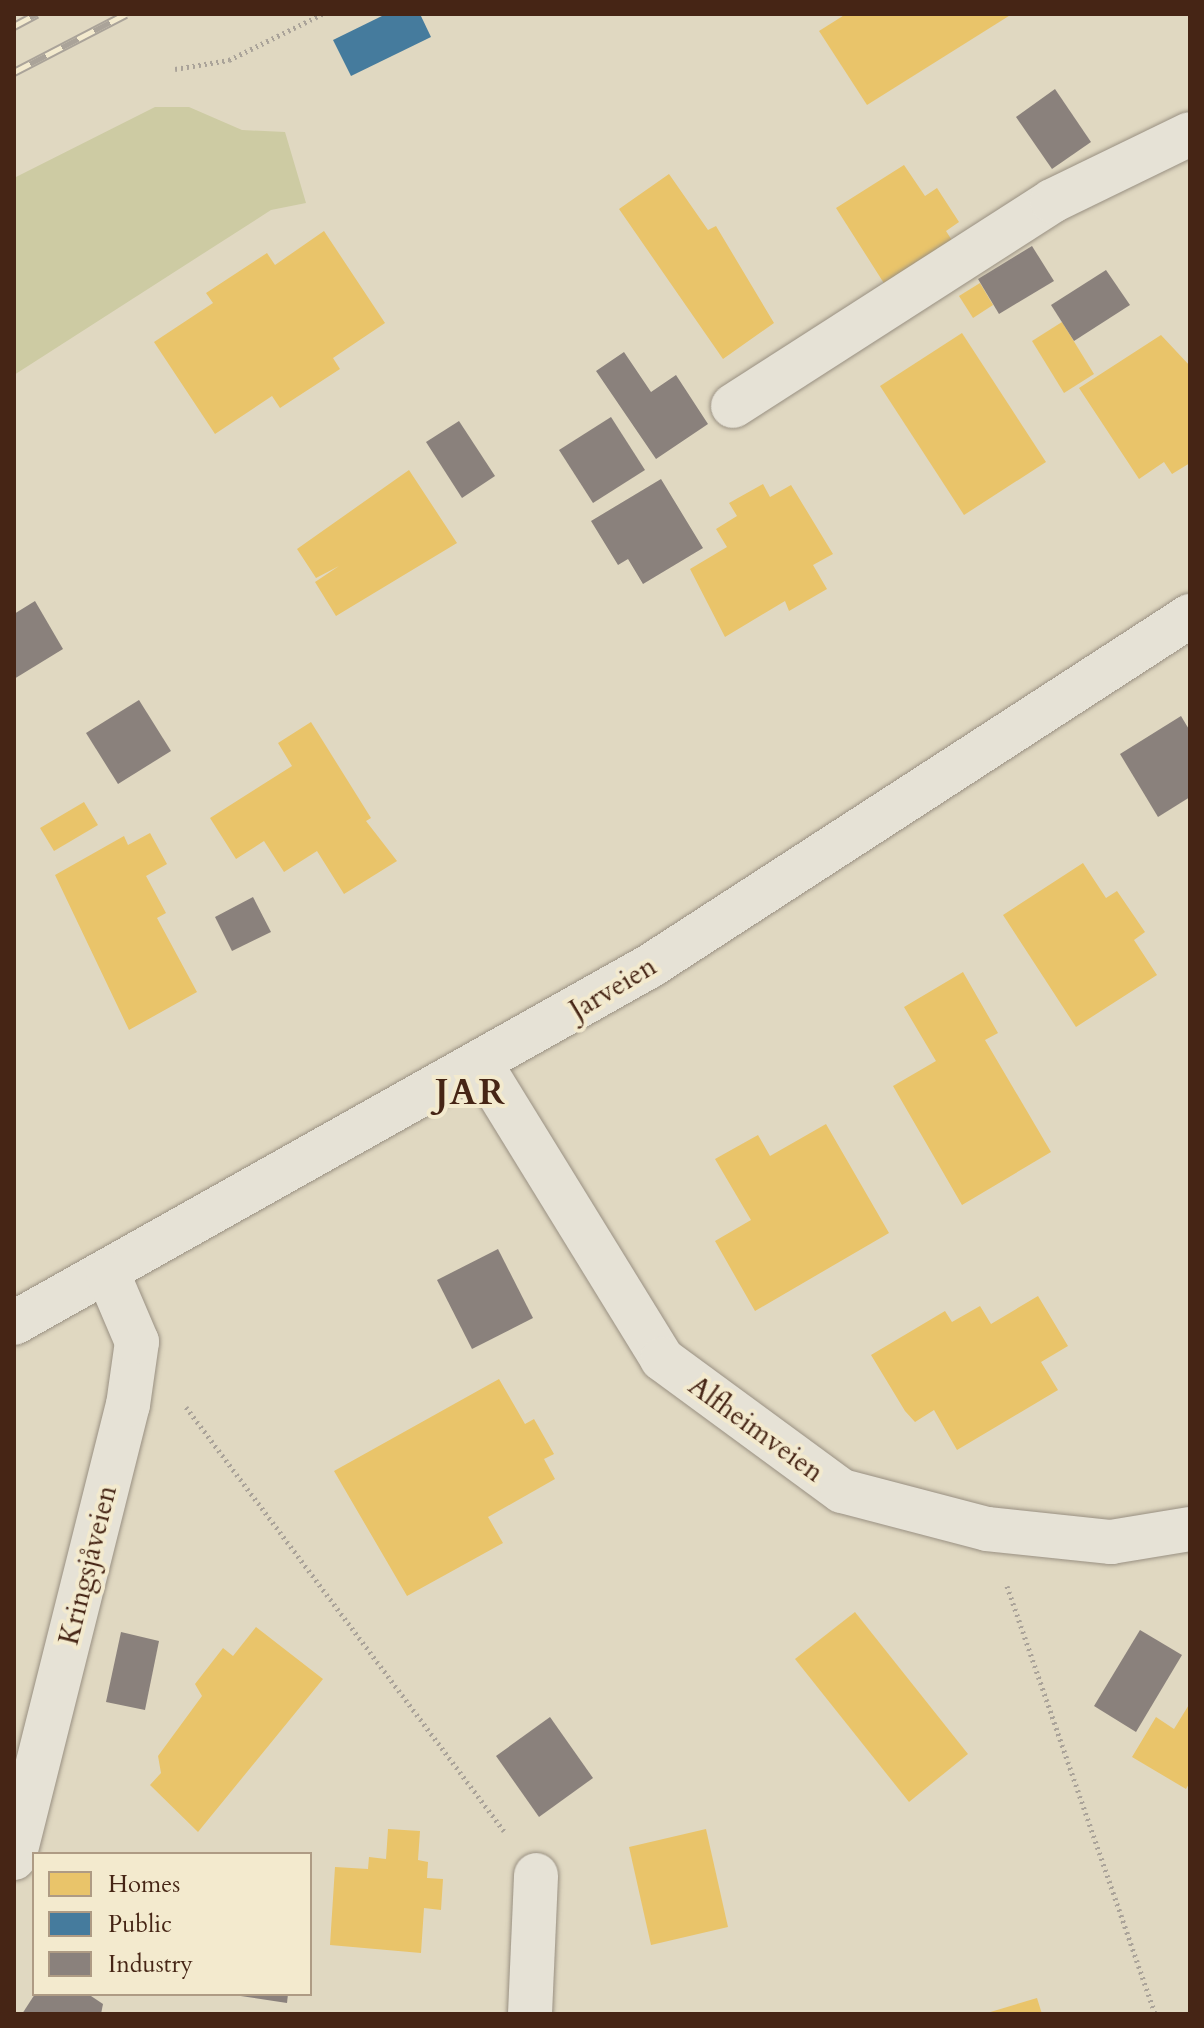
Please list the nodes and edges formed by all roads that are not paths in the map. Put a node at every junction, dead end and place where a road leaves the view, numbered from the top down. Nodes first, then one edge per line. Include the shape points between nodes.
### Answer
1 (1187, 144) edge
2 (733, 406) dead end
3 (1190, 616) edge
4 (482, 1066) junction
5 (108, 1274) junction
6 (14, 1323) edge
7 (1190, 1529) edge
8 (14, 1858) edge
9 (536, 1875) road end
10 (530, 2014) edge

1 - 2 street via 1052,201
3 - 4 street, Jarveien via 650,966
4 - 5 street, Jarveien
4 - 7 street, Alfheimveien via 662,1359 842,1491 987,1529 1111,1542
5 - 6 street, Jarveien
5 - 8 street, Kringsjåveien via 137,1342
9 - 10 street

